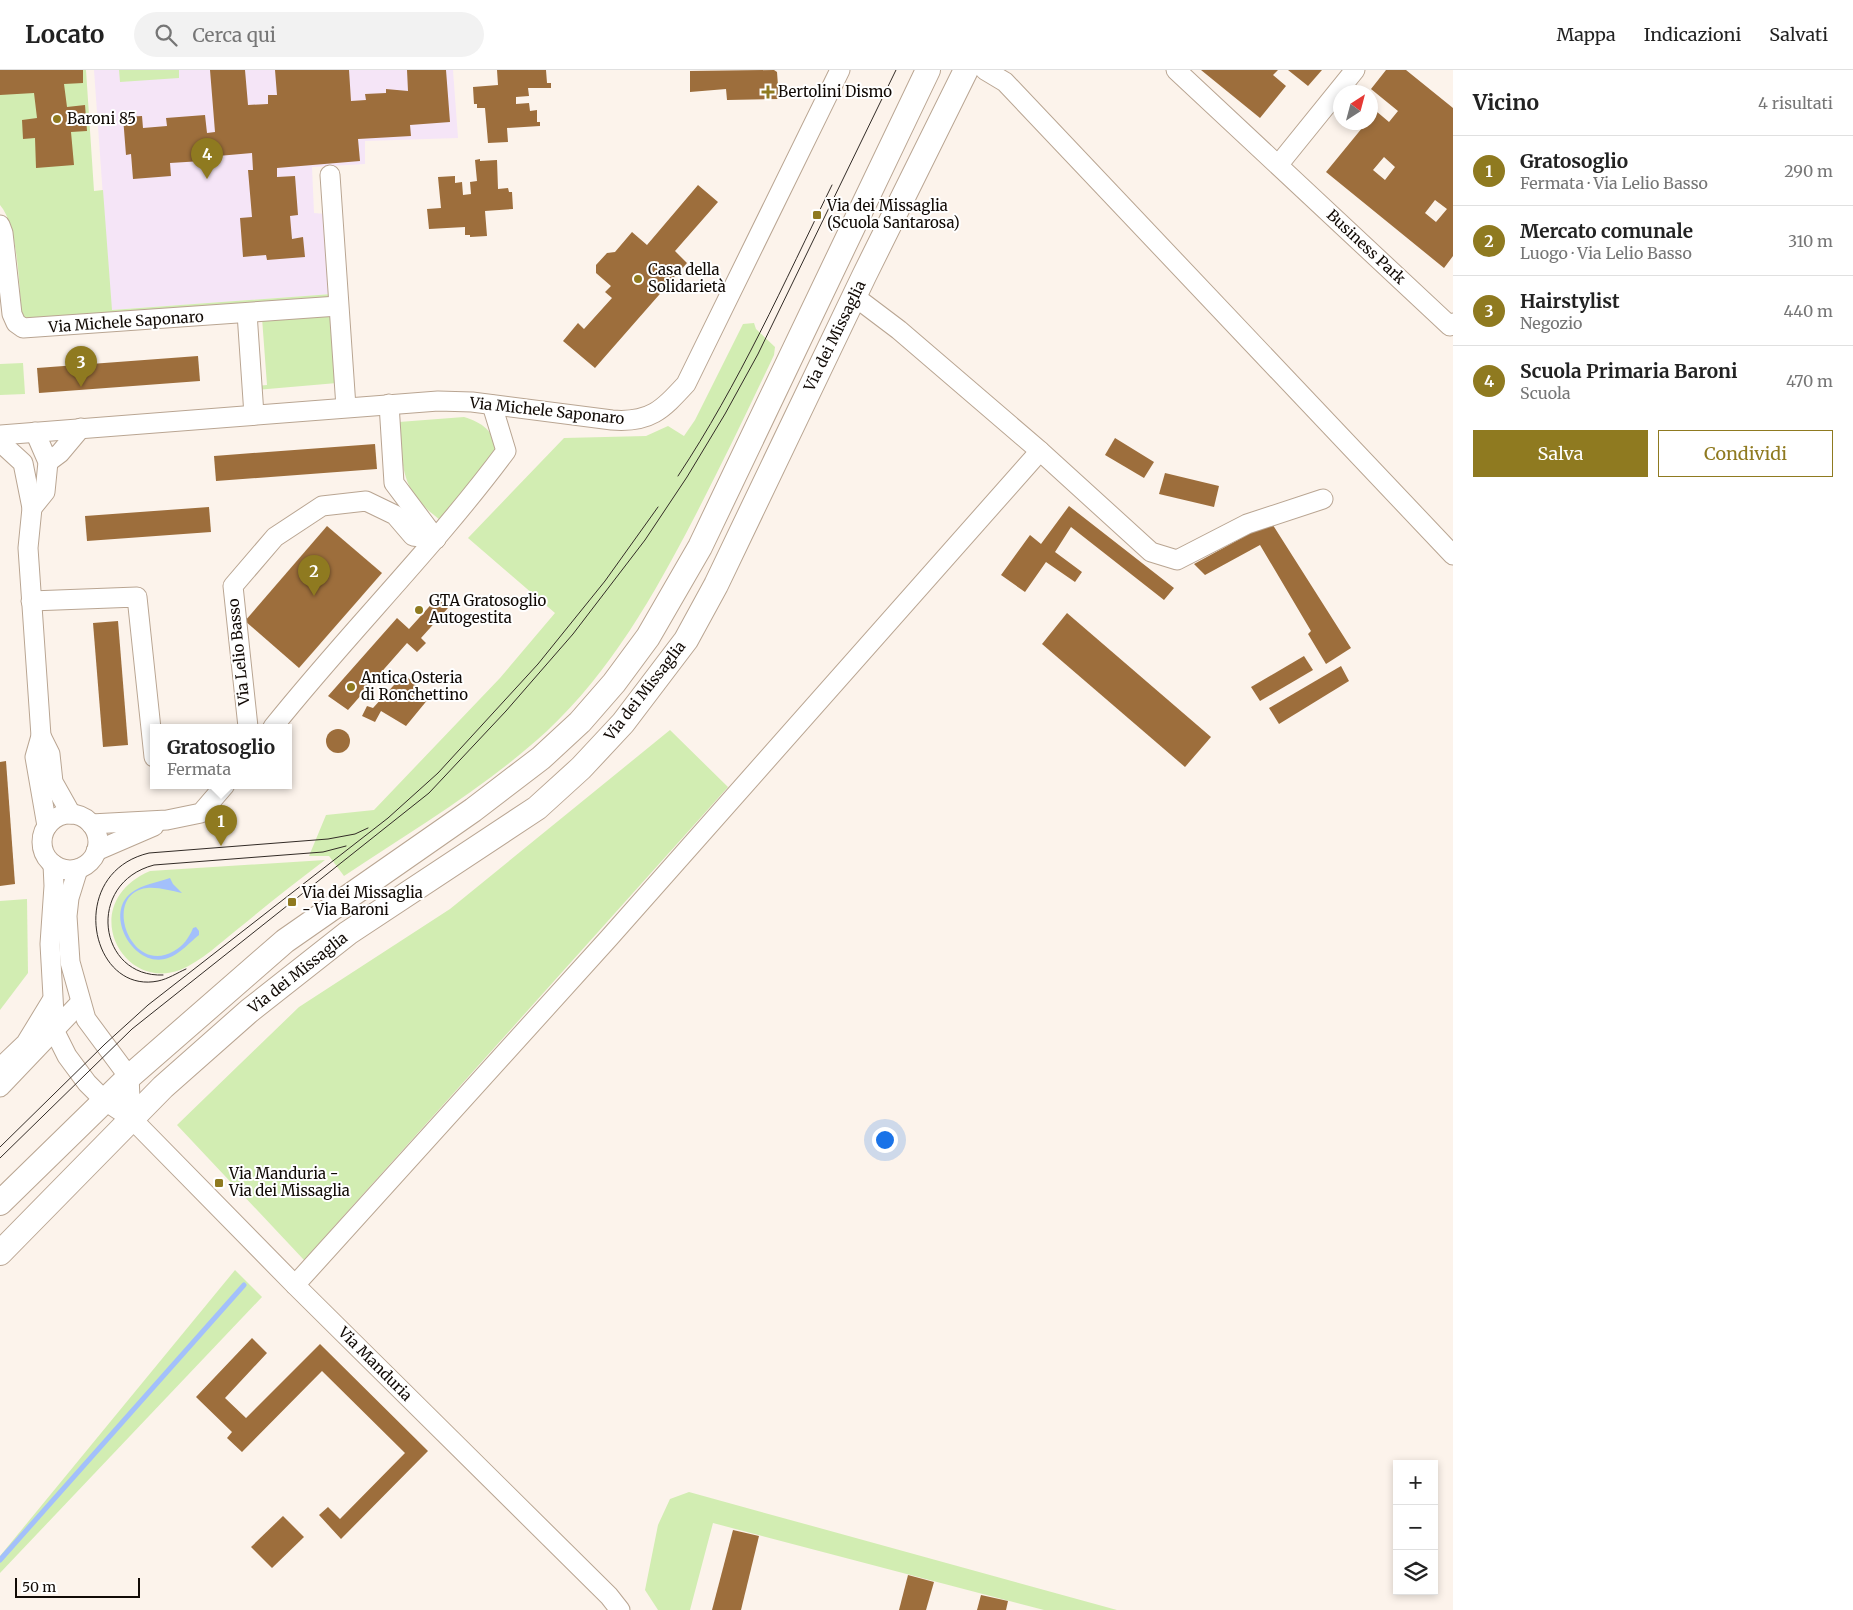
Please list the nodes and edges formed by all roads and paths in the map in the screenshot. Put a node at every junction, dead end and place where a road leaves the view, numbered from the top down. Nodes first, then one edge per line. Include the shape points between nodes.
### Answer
1 (840, 70) edge
2 (928, 70) edge
3 (966, 70) edge
4 (985, 70) edge
5 (1176, 70) edge
6 (1355, 70) edge
7 (1279, 164) junction
8 (330, 175) dead end
9 (0, 225) edge
10 (854, 296) junction
11 (338, 306) junction
12 (247, 313) junction
13 (1453, 323) edge
14 (389, 404) junction
15 (492, 405) junction
16 (346, 407) junction
17 (254, 414) junction
18 (81, 428) junction
19 (35, 432) junction
20 (0, 435) edge
21 (0, 442) edge
22 (1040, 451) junction
23 (48, 462) junction
24 (23, 463) junction
25 (1323, 499) dead end
26 (32, 508) junction
27 (436, 539) junction
28 (1453, 555) edge
29 (31, 601) junction
30 (150, 724) edge
31 (248, 724) edge
32 (275, 724) edge
33 (41, 736) junction
34 (222, 789) edge
35 (71, 814) junction
36 (167, 820) junction
37 (91, 824) junction
38 (47, 826) junction
39 (96, 851) junction
40 (53, 864) junction
41 (78, 869) junction
42 (52, 1002) junction
43 (80, 1003) junction
44 (55, 1032) junction
45 (0, 1068) edge
46 (129, 1077) junction
47 (0, 1087) edge
48 (104, 1100) junction
49 (131, 1118) junction
50 (0, 1202) edge
51 (0, 1253) edge
52 (295, 1285) junction
53 (620, 1610) edge

1 - 15 street, Via Michele Saponaro via 686,384 670,402 649,416 623,421
2 - 46 main road, Via dei Missaglia via 700,547 648,637 614,683 580,722 541,758 473,810 285,941
3 - 10 main road, Via dei Missaglia
4 - 28 street via 1004,82
5 - 7 street, Business Park
6 - 7 street
7 - 13 street, Business Park via 1450,326
8 - 11 street
9 - 12 street, Via Michele Saponaro via 12,314 19,326 26,329
10 - 22 street via 899,330
10 - 49 main road, Via dei Missaglia via 716,585 686,640 622,723 581,768 537,808 348,933 249,1010
11 - 12 street, Via Michele Saponaro
11 - 16 street
12 - 17 street
14 - 15 street, Via Michele Saponaro via 453,401
14 - 16 street, Via Michele Saponaro
14 - 27 street via 394,483
15 - 27 street via 506,451
16 - 17 street, Via Michele Saponaro
17 - 18 street, Via Michele Saponaro
18 - 19 street, Via Michele Saponaro
18 - 23 street
19 - 20 street, Via Michele Saponaro
19 - 23 street
19 - 24 street via 29,440
21 - 24 street
22 - 25 street via 1151,552 1177,560 1247,524
22 - 52 street via 609,938
23 - 26 street via 45,492
24 - 26 street
26 - 29 street via 28,548
27 - 31 street, Via Lelio Basso via 413,536 395,515 366,501 322,506 275,538 233,586
27 - 32 street
29 - 30 street via 137,597
29 - 33 street
33 - 35 street via 50,754 53,782
33 - 38 street via 34,758
34 - 36 street via 201,813
35 - 37 street
35 - 38 street via 58,817
36 - 37 street
36 - 39 street
37 - 39 street via 97,836
38 - 40 street via 42,844 46,858
39 - 41 street via 89,862
40 - 41 street via 67,870
40 - 42 street
41 - 43 street via 67,916 70,962
42 - 43 street
42 - 44 street
42 - 45 street via 26,1043
43 - 44 street
43 - 46 street via 86,1019
44 - 47 street
44 - 48 street via 67,1056
46 - 48 main road, Via dei Missaglia
46 - 49 street
48 - 49 street
48 - 50 main road, Via dei Missaglia
49 - 51 main road, Via dei Missaglia
49 - 52 street, Via Manduria
52 - 53 street, Via Manduria

